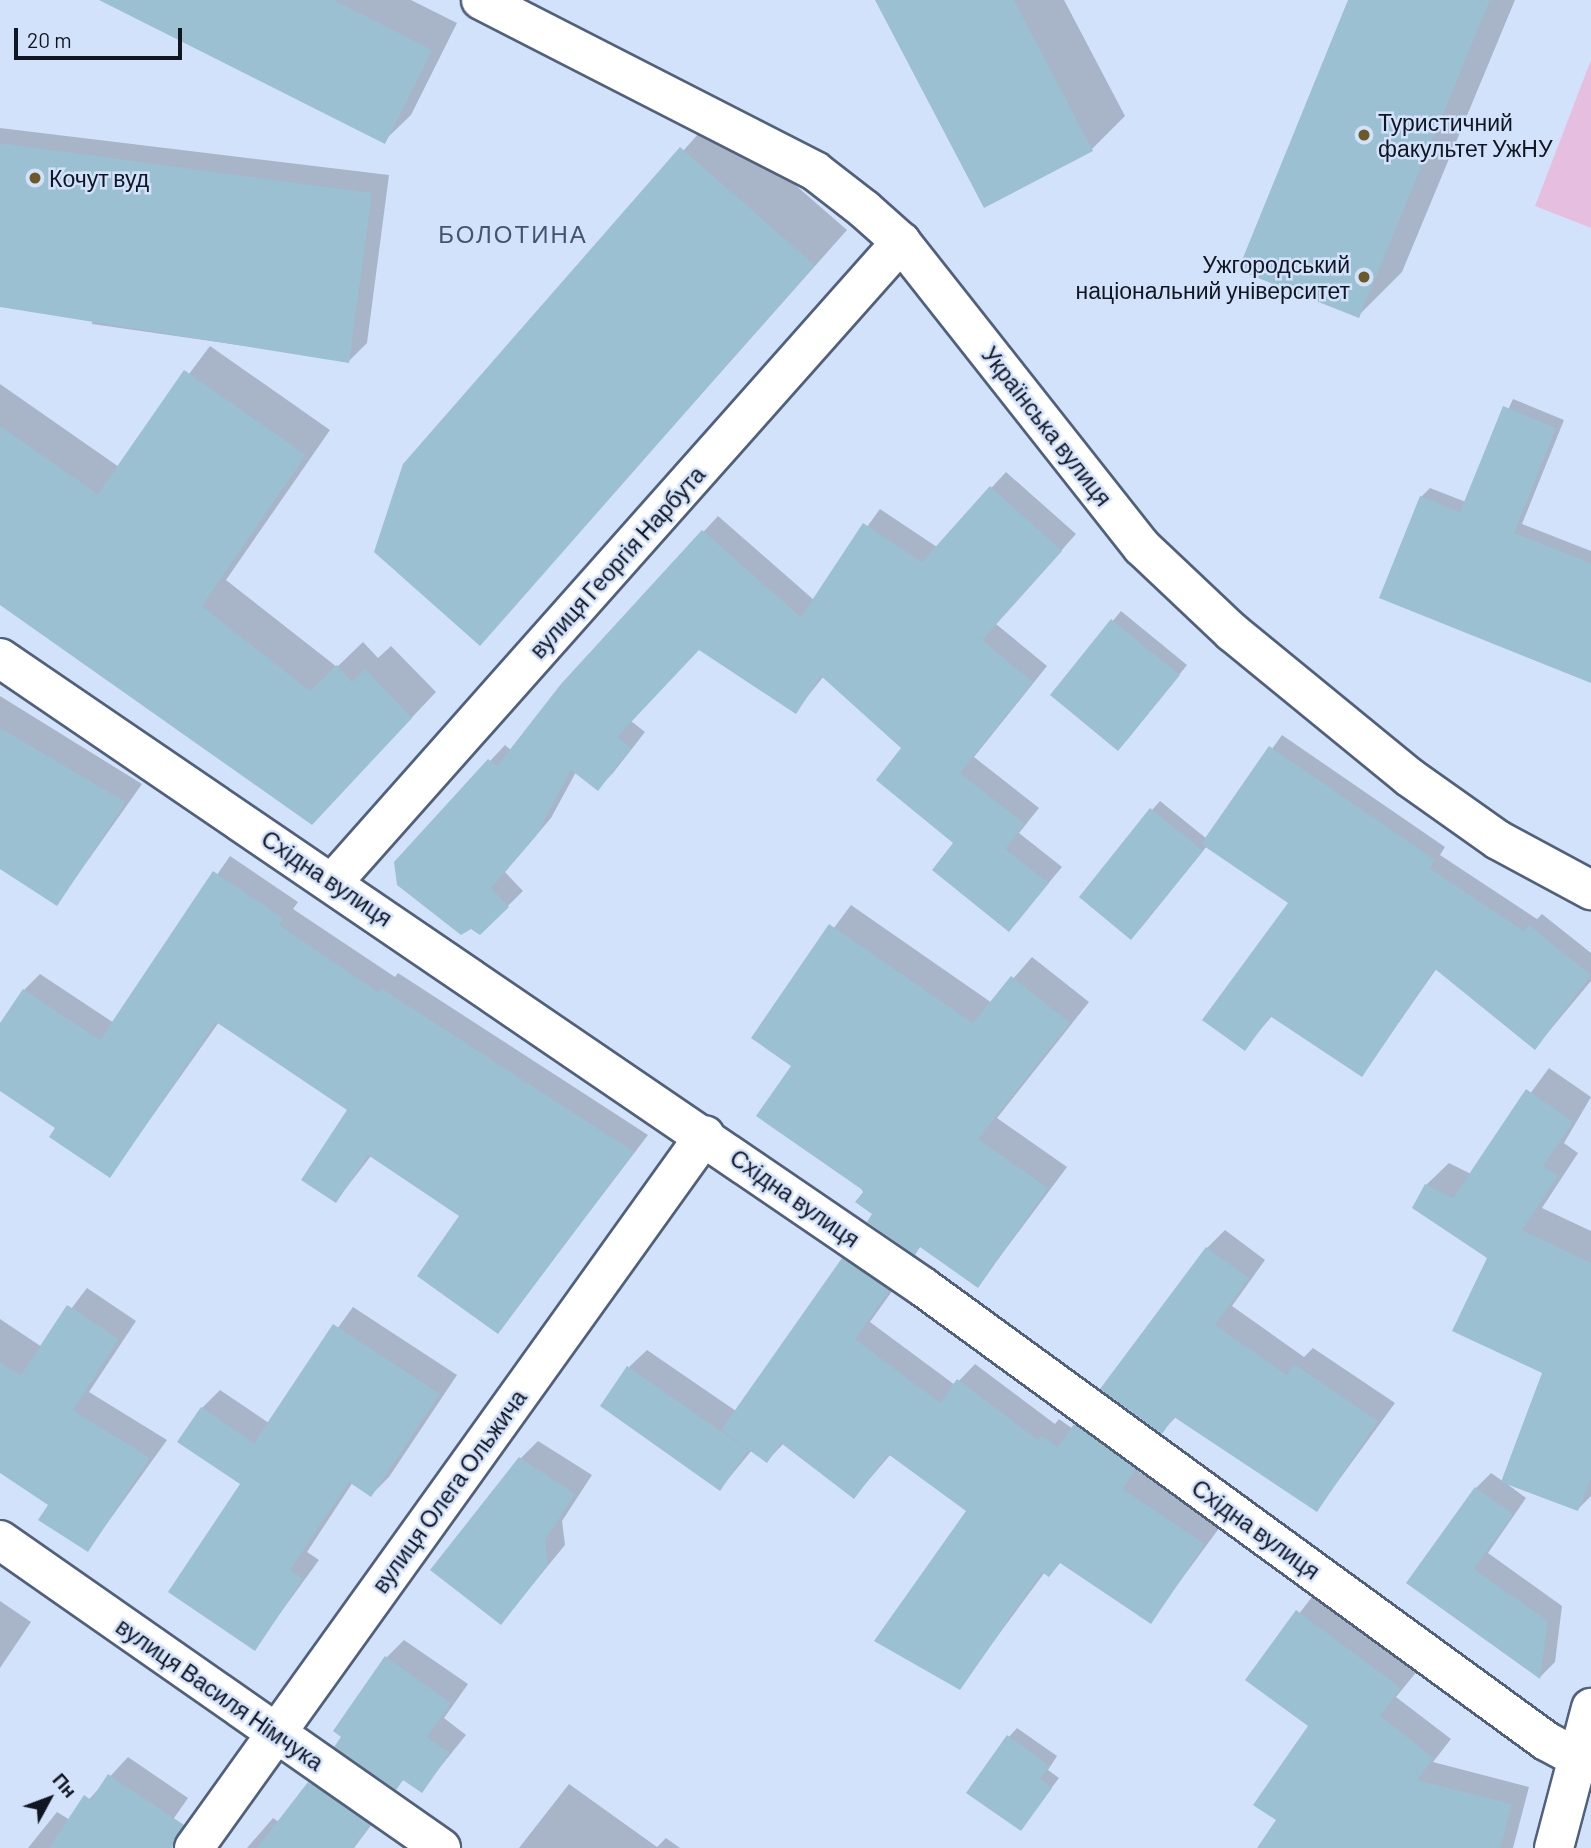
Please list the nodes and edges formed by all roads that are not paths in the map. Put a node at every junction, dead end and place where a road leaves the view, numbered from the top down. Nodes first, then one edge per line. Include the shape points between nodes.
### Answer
1 (481, 0) edge
2 (901, 242) junction
3 (0, 657) edge
4 (334, 882) junction
5 (1591, 890) edge
6 (705, 1135) junction
7 (0, 1540) edge
8 (1591, 1708) edge
9 (275, 1733) junction
10 (1578, 1758) junction
11 (194, 1848) edge
12 (442, 1848) edge
13 (1554, 1848) edge

1 - 2 street, Українська вулиця via 815,171
2 - 4 street, вулиця Георгія Нарбута
2 - 5 street, Українська вулиця via 1142,547 1232,632 1331,717 1465,816
3 - 4 street, Східна вулиця
4 - 6 street, Східна вулиця
6 - 9 street, вулиця Олега Ольжича
6 - 10 street, Східна вулиця
7 - 9 street, вулиця Василя Німчука
8 - 10 street
9 - 11 street, вулиця Олега Ольжича
9 - 12 street, вулиця Василя Німчука
10 - 13 street

